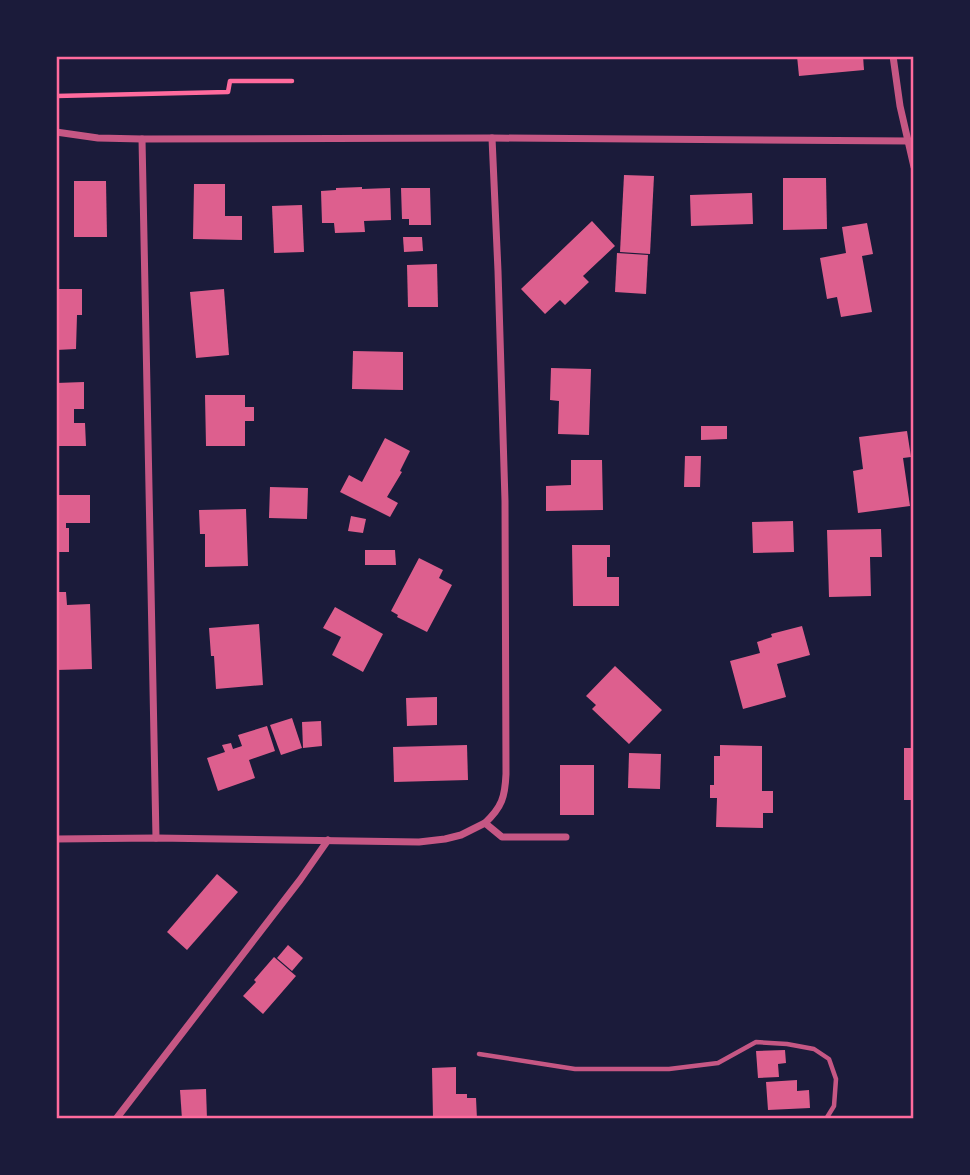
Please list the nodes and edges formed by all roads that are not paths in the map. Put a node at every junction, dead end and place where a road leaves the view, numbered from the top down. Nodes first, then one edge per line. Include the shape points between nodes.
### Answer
1 (892, 56) edge
2 (56, 132) edge
3 (492, 138) junction
4 (142, 139) junction
5 (909, 141) junction
6 (914, 167) edge
7 (485, 823) junction
8 (566, 837) dead end
9 (156, 838) junction
10 (56, 839) edge
11 (328, 840) junction
12 (480, 1054) dead end
13 (116, 1119) edge
14 (827, 1119) edge

1 - 5 street
2 - 4 street
3 - 4 street
3 - 5 street
3 - 7 street via 505,501 506,775 501,804
4 - 9 street
5 - 6 street
7 - 8 street via 502,837
7 - 11 street via 461,835 419,842
9 - 10 street
9 - 11 street
11 - 13 street
12 - 14 lane via 575,1069 669,1069 718,1063 756,1042 788,1044 814,1049 829,1059 836,1079 834,1107

